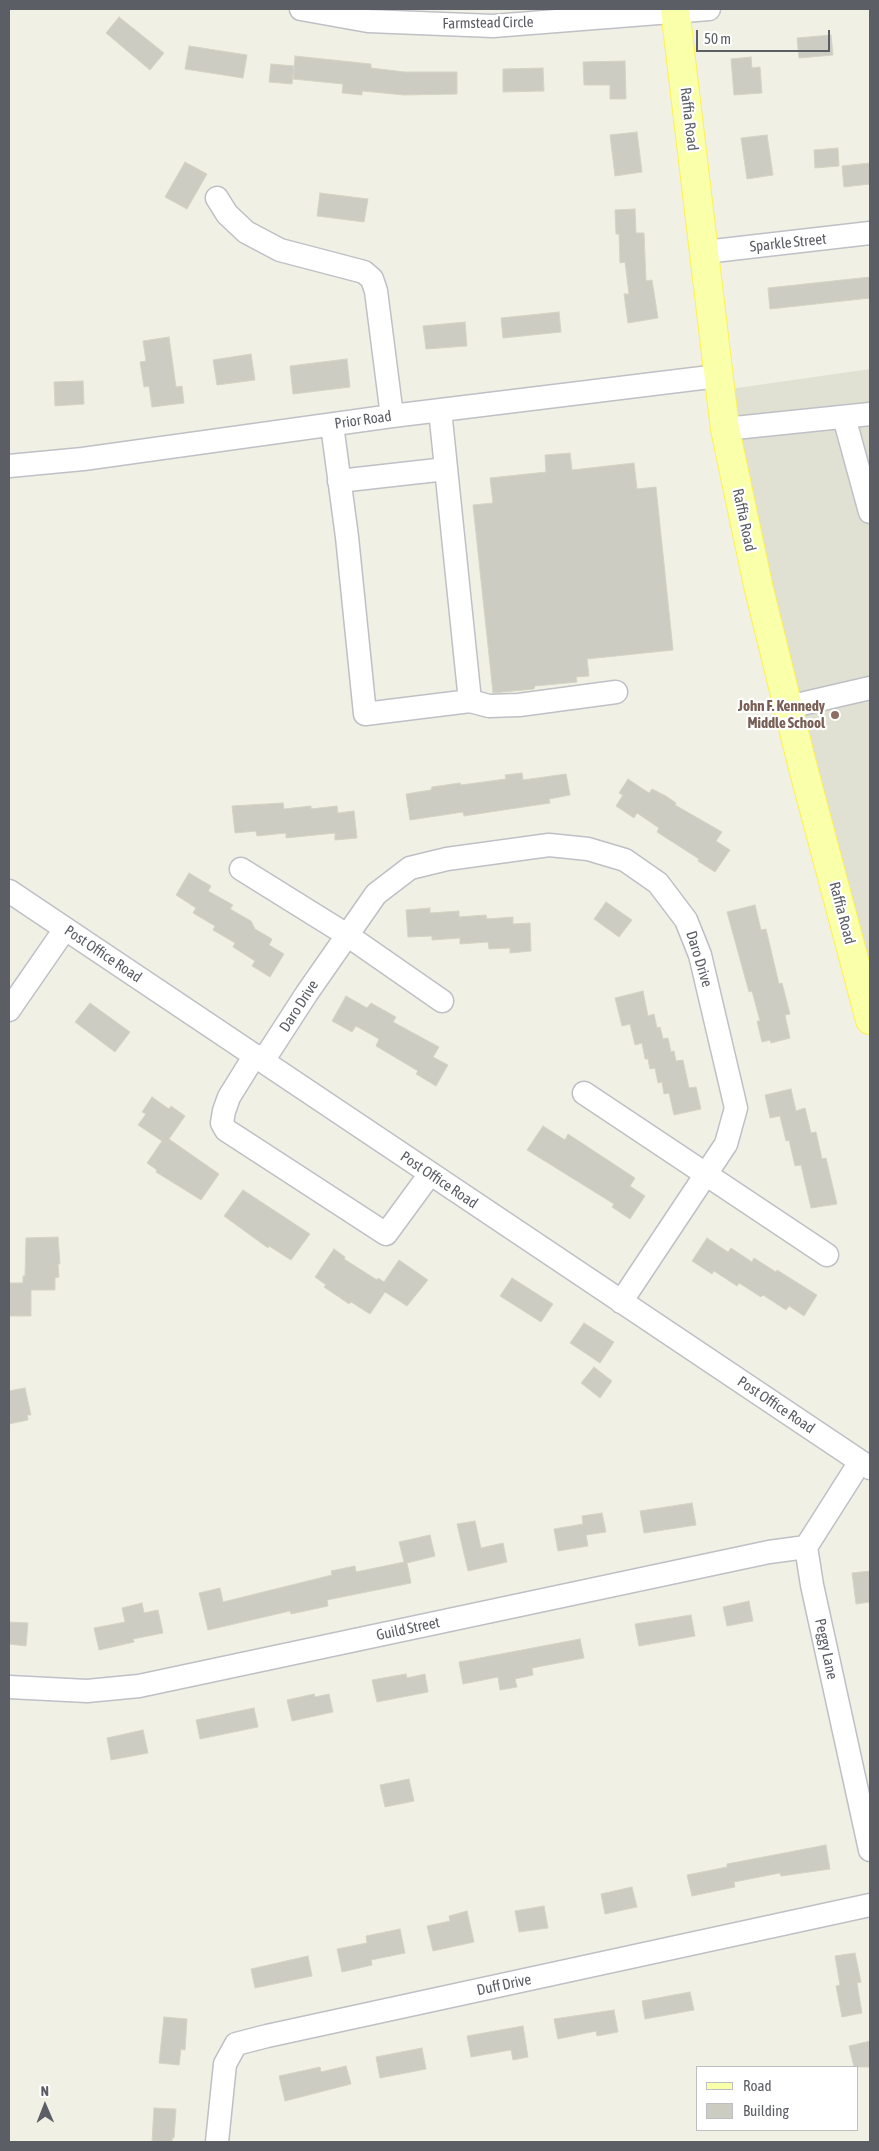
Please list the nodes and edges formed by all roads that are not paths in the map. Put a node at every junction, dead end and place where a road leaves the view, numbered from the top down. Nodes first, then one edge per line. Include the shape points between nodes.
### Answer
1 (302, 9) edge
2 (709, 9) edge
3 (675, 11) edge
4 (217, 198) dead end
5 (870, 233) edge
6 (705, 252) junction
7 (718, 376) junction
8 (440, 410) junction
9 (870, 414) edge
10 (392, 416) junction
11 (844, 417) junction
12 (332, 425) junction
13 (725, 429) junction
14 (9, 466) edge
15 (446, 469) junction
16 (339, 481) junction
17 (870, 512) edge
18 (870, 688) edge
19 (616, 692) dead end
20 (470, 701) junction
21 (788, 707) junction
22 (241, 869) dead end
23 (9, 891) edge
24 (65, 929) junction
25 (347, 935) junction
26 (864, 971) edge
27 (442, 1001) dead end
28 (9, 1010) edge
29 (870, 1020) edge
30 (259, 1058) junction
31 (584, 1093) dead end
32 (706, 1173) junction
33 (430, 1174) junction
34 (827, 1255) dead end
35 (621, 1302) junction
36 (865, 1465) edge
37 (806, 1547) junction
38 (9, 1687) edge
39 (870, 1850) edge
40 (870, 1905) edge
41 (217, 2142) edge

1 - 3 street, Farmstead Circle via 368,21 493,26
2 - 3 street, Farmstead Circle
3 - 6 main road, Raffia Road
4 - 10 street via 227,214 254,237 280,250 364,272 372,279
5 - 6 street, Sparkle Street
6 - 7 main road, Raffia Road
7 - 8 street, Prior Road
7 - 13 main road, Raffia Road
8 - 10 street, Prior Road
8 - 15 street
9 - 11 street
10 - 12 street, Prior Road
11 - 13 street
11 - 17 street
12 - 14 street, Prior Road
12 - 16 street
13 - 21 main road, Raffia Road
15 - 16 street
15 - 20 street
16 - 20 street via 365,714
18 - 21 street
19 - 20 street via 519,705 490,706
21 - 26 main road, Raffia Road
22 - 25 street
23 - 24 street, Post Office Road
24 - 28 street
24 - 30 street, Post Office Road
25 - 27 street
25 - 30 street, Daro Drive
25 - 32 street, Daro Drive via 376,894 410,868 549,845 588,849 625,860 658,883 686,920 700,955 736,1108 726,1144
26 - 29 main road, Raffia Road
30 - 33 street, Post Office Road
30 - 33 street, Daro Drive via 229,1097 222,1123 226,1130 386,1234
31 - 32 street
32 - 34 street
32 - 35 street, Daro Drive
33 - 35 street, Post Office Road
35 - 36 street, Post Office Road
36 - 37 street
37 - 38 street, Guild Street via 769,1552 139,1686 87,1691
37 - 39 street, Peggy Lane
40 - 41 street, Duff Drive via 236,2044 225,2064

